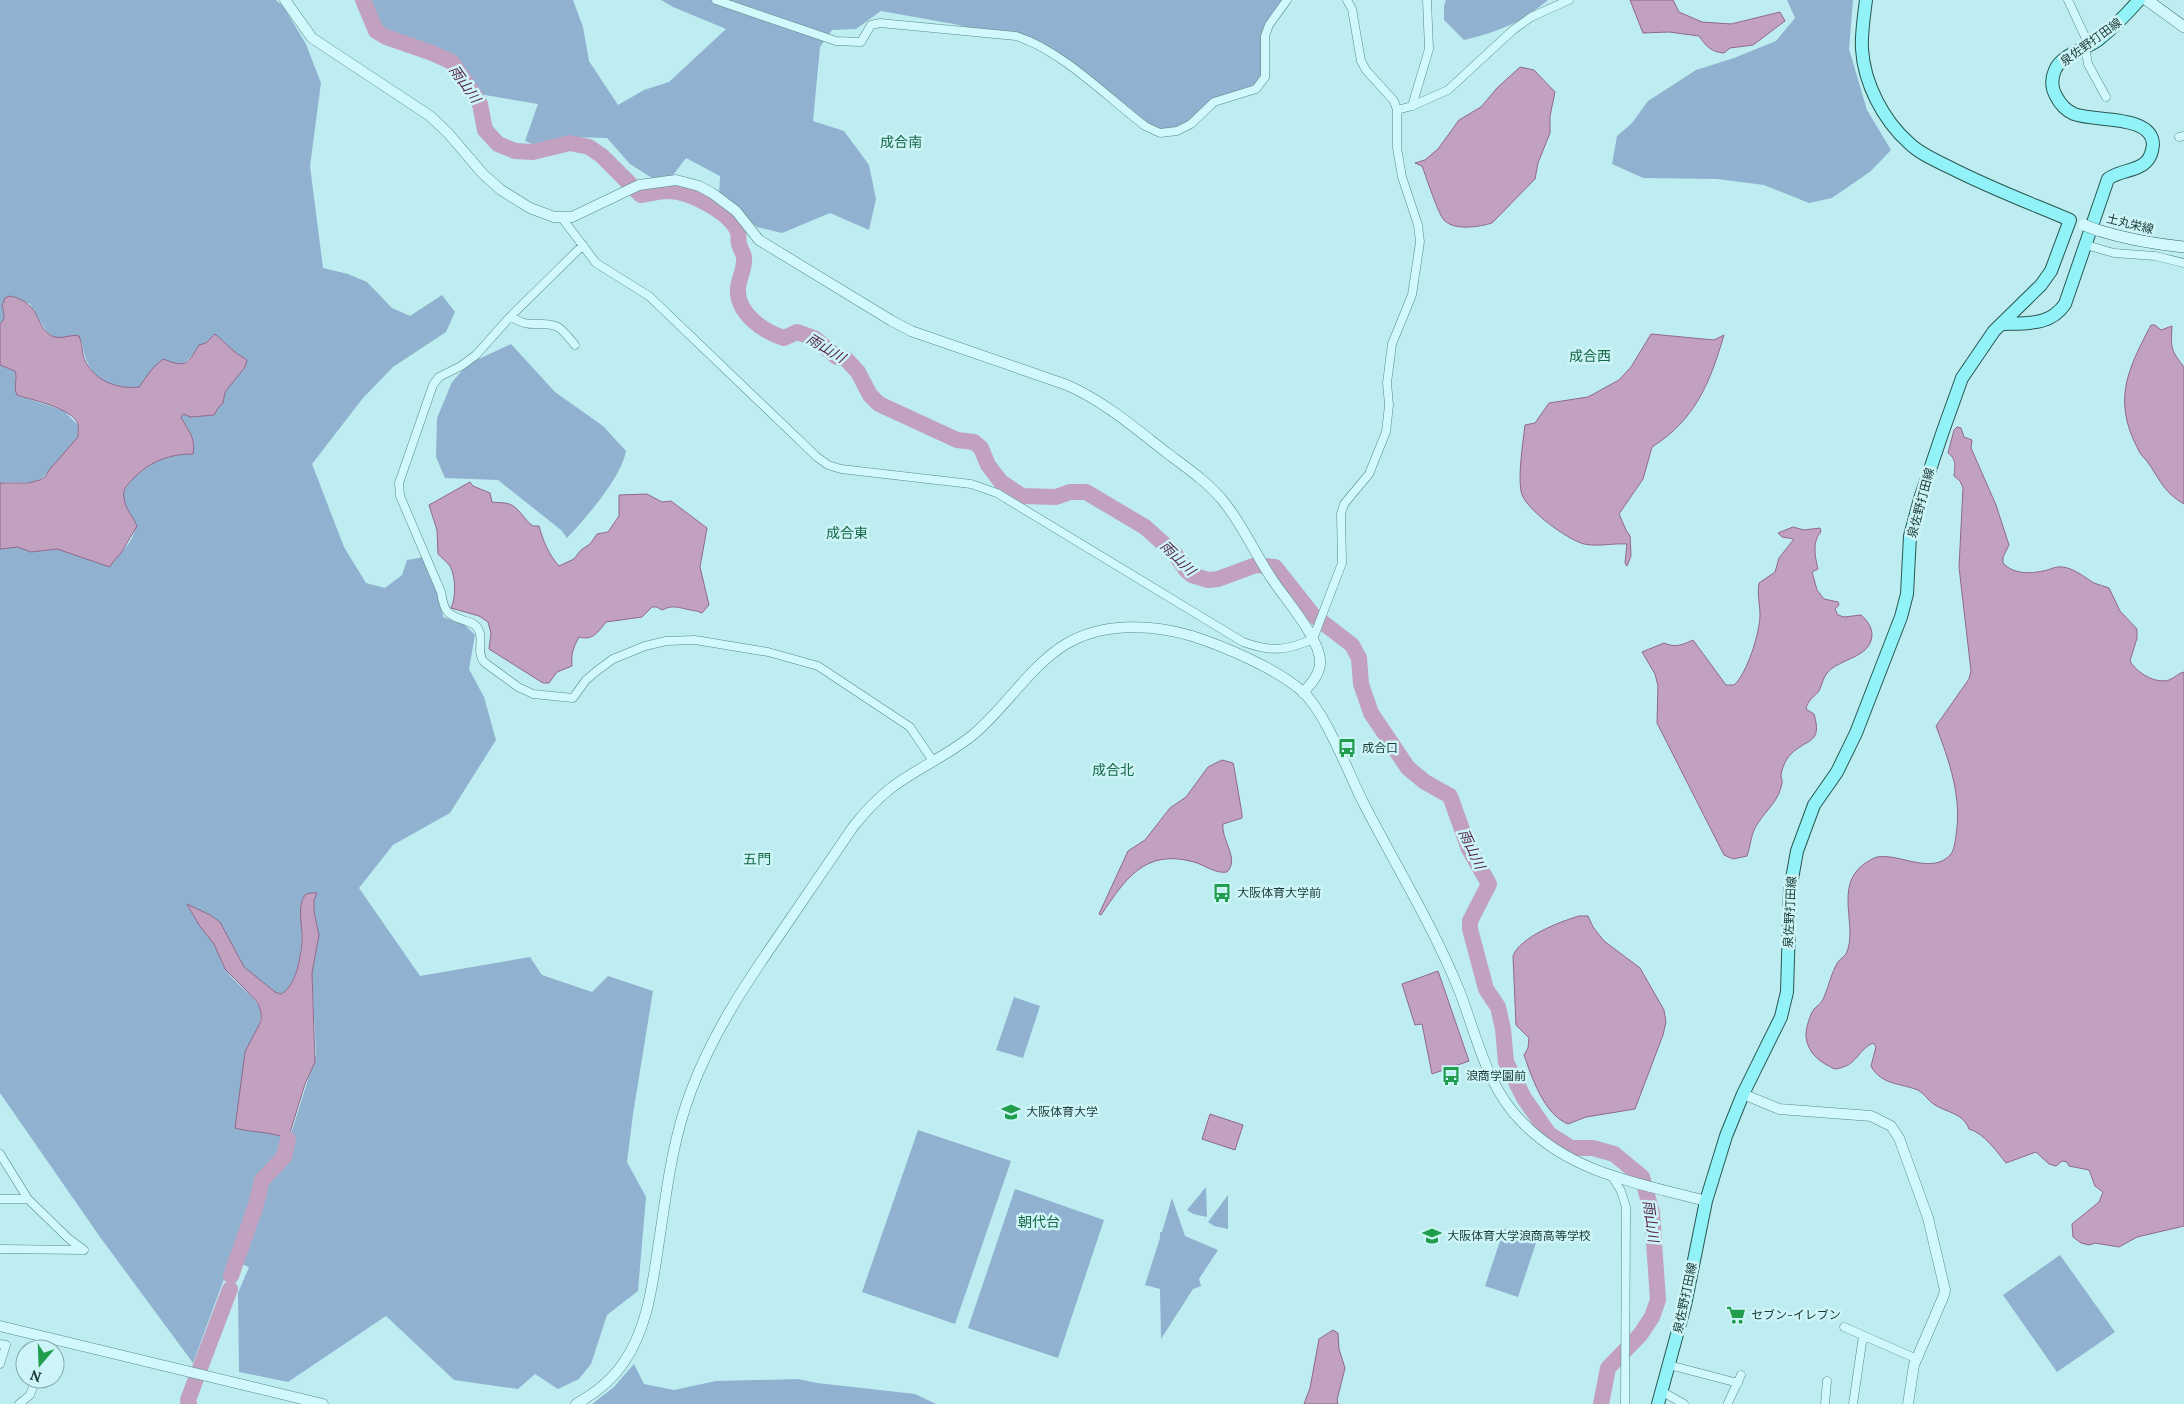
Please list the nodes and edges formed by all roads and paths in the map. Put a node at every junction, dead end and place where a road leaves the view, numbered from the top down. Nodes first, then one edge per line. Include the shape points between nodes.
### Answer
1 (285, 0) edge
2 (716, 0) edge
3 (1287, 0) edge
4 (1348, 0) edge
5 (1427, 0) edge
6 (1569, 0) edge
7 (1866, 0) edge
8 (2068, 0) edge
9 (2139, 0) edge
10 (2146, 0) edge
11 (2160, 4) edge
12 (2184, 27) edge
13 (2087, 46) junction
14 (2106, 97) dead end
15 (1412, 106) junction
16 (1397, 110) junction
17 (562, 218) junction
18 (2070, 220) junction
19 (582, 245) junction
20 (2086, 245) junction
21 (2184, 247) edge
22 (2184, 263) edge
23 (511, 316) junction
24 (2002, 324) junction
25 (575, 345) dead end
26 (1313, 639) junction
27 (1303, 693) junction
28 (933, 761) junction
29 (1743, 1094) junction
30 (0, 1154) edge
31 (1613, 1178) junction
32 (0, 1199) edge
33 (28, 1200) junction
34 (1706, 1201) junction
35 (0, 1249) edge
36 (0, 1326) edge
37 (1844, 1327) dead end
38 (1863, 1336) junction
39 (46, 1338) joint
40 (0, 1344) edge
41 (1917, 1359) junction
42 (0, 1364) edge
43 (1670, 1365) junction
44 (1742, 1375) dead end
45 (1827, 1381) dead end
46 (1738, 1383) junction
47 (32, 1389) edge
48 (1661, 1391) junction
49 (1728, 1403) edge
50 (19, 1404) edge
51 (323, 1404) edge
52 (576, 1404) edge
53 (1625, 1404) edge
54 (1658, 1404) edge
55 (1684, 1404) edge
56 (1825, 1404) edge
57 (1853, 1404) edge
58 (1908, 1404) edge

1 - 17 street via 312,38 430,116 501,190 530,208
2 - 3 street via 836,42 860,42 871,25 880,23 1016,36 1034,42 1064,62 1145,126 1160,133 1177,131 1191,124 1214,102 1256,89 1265,77 1265,36
4 - 16 street via 1361,61 1394,101
5 - 15 street via 1429,49
6 - 15 street via 1531,17 1448,90
7 - 18 main road via 1862,49 1866,71 1884,112 1909,144 1943,164
8 - 13 street
9 - 13 main road, 泉佐野打田線 via 2125,17
10 - 11 main road
11 - 12 main road
13 - 14 street via 2088,64
13 - 20 main road, 泉佐野打田線 via 2066,57 2056,68 2052,89 2063,108 2084,117 2136,124 2149,132 2153,141 2152,152 2146,162 2108,179
15 - 16 street
16 - 26 street via 1397,148 1402,177 1418,225 1420,242 1415,279 1412,296 1392,344 1386,432 1369,474 1344,504 1341,514 1342,563
17 - 19 street
17 - 26 street via 585,213 646,183 676,180 699,186 736,211 759,240 892,321 911,331 1090,396 1223,500
18 - 21 main road, 土丸栄線, bridge via 2149,243
18 - 24 main road, 泉佐野打田線 via 2051,271 2042,285
19 - 23 street
19 - 26 street via 596,263 649,296 828,465 984,488 1243,642 1274,650 1294,647
20 - 22 street via 2114,253 2155,256
20 - 24 main road, 泉佐野打田線 via 2060,312 2050,319
23 - 25 street via 525,324 560,328
23 - 28 street via 476,355 439,377 433,385 399,483 400,496 441,592 443,607 452,616 478,628 480,657 484,662 533,694 573,698 598,670 614,659 645,646 695,640 768,652 818,666 902,722 917,736
24 - 29 main road, 泉佐野打田線 via 1962,378 1910,536 1907,594 1901,617 1852,742 1804,828 1790,890 1787,992 1781,1017
26 - 27 street via 1320,664
27 - 28 street via 1242,656 1186,634 1153,628 1102,630 1065,645 973,735
27 - 31 street via 1331,736 1453,975 1494,1085 1520,1121 1551,1148
28 - 52 street via 891,788 853,827 720,1026 691,1092 675,1143 653,1277 640,1328 622,1365 607,1383
29 - 34 main road, 泉佐野打田線
29 - 41 street via 1779,1109 1871,1116 1891,1126 1899,1138 1928,1218 1945,1290
30 - 33 street
31 - 34 street
31 - 53 street via 1622,1191 1626,1208
32 - 33 street
33 - 35 street via 84,1250
34 - 43 main road, 泉佐野打田線
36 - 39 street
37 - 38 street
38 - 41 street
38 - 57 street
39 - 51 street
40 - 42 street via 6,1345
41 - 58 street
43 - 46 street
43 - 48 main road, 泉佐野打田線
44 - 46 street
45 - 56 street
46 - 49 street
47 - 50 street
48 - 54 main road, 泉佐野打田線
48 - 55 street

